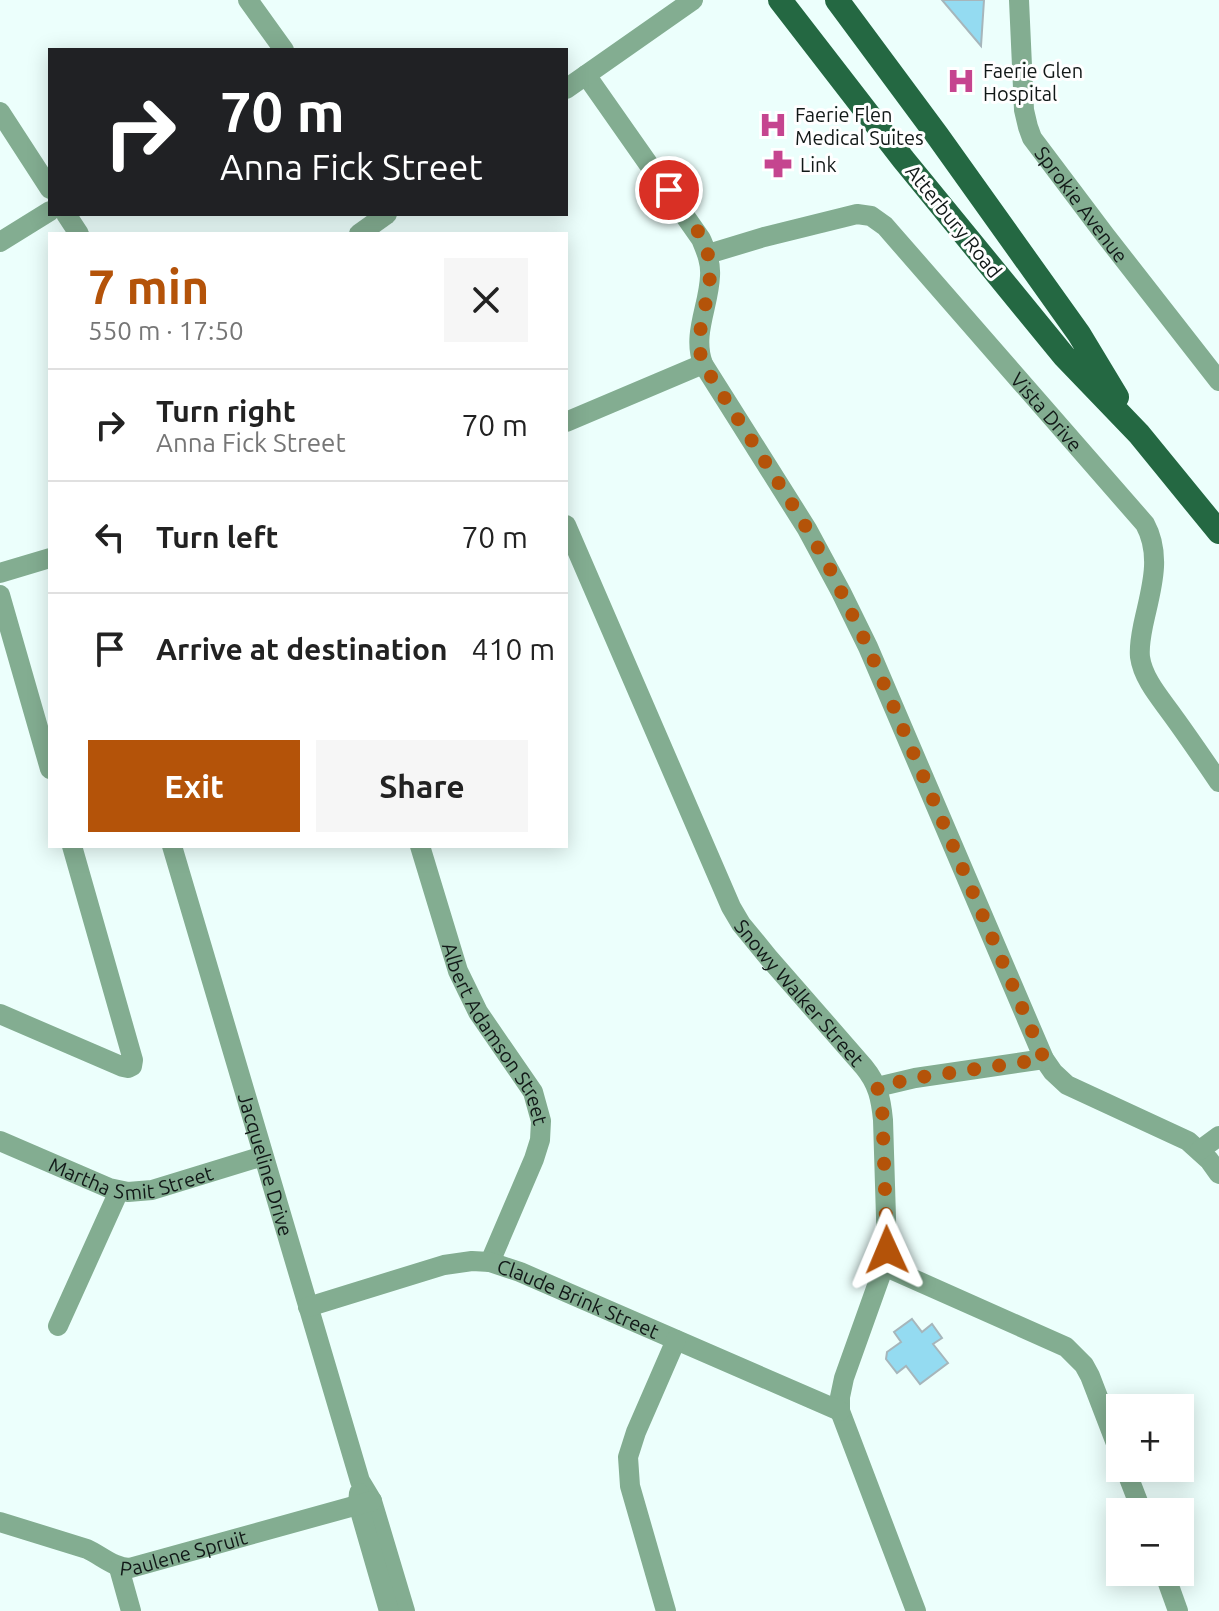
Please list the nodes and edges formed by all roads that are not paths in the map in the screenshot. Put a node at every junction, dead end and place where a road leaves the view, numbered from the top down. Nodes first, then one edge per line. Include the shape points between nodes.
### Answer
1 (248, 0) edge
2 (693, 0) edge
3 (780, 0) edge
4 (837, 0) edge
5 (1019, 0) edge
6 (283, 48) edge
7 (586, 75) junction
8 (568, 88) edge
9 (0, 112) edge
10 (48, 186) edge
11 (48, 212) edge
12 (384, 216) edge
13 (362, 232) edge
14 (0, 242) edge
15 (708, 254) junction
16 (703, 364) junction
17 (1219, 381) edge
18 (568, 421) edge
19 (1139, 434) junction
20 (568, 530) edge
21 (1219, 532) edge
22 (48, 559) edge
23 (0, 573) edge
24 (1, 606) edge
25 (48, 762) edge
26 (1219, 782) edge
27 (73, 848) edge
28 (173, 848) edge
29 (421, 848) edge
30 (0, 1014) edge
31 (1044, 1059) junction
32 (877, 1087) junction
33 (1219, 1136) edge
34 (0, 1141) edge
35 (1200, 1150) junction
36 (263, 1156) junction
37 (1219, 1174) edge
38 (119, 1191) junction
39 (490, 1262) junction
40 (884, 1266) junction
41 (308, 1307) junction
42 (58, 1326) dead end
43 (676, 1340) junction
44 (840, 1411) junction
45 (1106, 1418) edge
46 (365, 1502) junction
47 (0, 1522) edge
48 (119, 1568) junction
49 (1169, 1586) edge
50 (131, 1611) edge
51 (389, 1611) edge
52 (405, 1611) edge
53 (666, 1611) edge
54 (916, 1611) edge
55 (1178, 1611) edge

1 - 6 street
2 - 7 street
3 - 19 main road, Atterbury Road via 1064,356
4 - 19 main road, Atterbury Road via 1079,334
5 - 17 street, Sprokie Avenue via 1024,110 1032,138
7 - 8 street
7 - 15 street
9 - 10 street
11 - 14 street
12 - 13 street
15 - 16 street via 710,276 699,344
15 - 26 street, Vista Drive via 857,214 885,226 1145,524 1155,549 1140,657 1158,694
16 - 18 street
16 - 31 street via 790,500 841,592
19 - 21 main road, Atterbury Road
20 - 32 street, Snowy Walker Street via 731,907
22 - 23 street
24 - 25 street
27 - 30 street via 132,1066 123,1067
28 - 36 street, Jacqueline Drive
29 - 39 street, Albert Adamson Street via 463,984 539,1109 538,1150
31 - 32 street
31 - 35 street via 1067,1085
32 - 40 street, Snowy Walker Street via 888,1228
33 - 35 street
34 - 38 street, Martha Smit Street
35 - 37 street
36 - 38 street, Martha Smit Street via 152,1190
36 - 41 street, Jacqueline Drive
38 - 42 street
39 - 41 street, Claude Brink Street via 444,1265
39 - 43 street, Claude Brink Street
40 - 44 street, Snowy Walker Street via 844,1378
40 - 45 street via 1066,1347 1084,1365
41 - 46 street, Jacqueline Drive
43 - 44 street, Claude Brink Street
43 - 53 street via 636,1432 628,1466
44 - 54 street, Snowy Walker Street
46 - 48 street, Paulene Spruit via 139,1567
46 - 51 street, Jacqueline Drive
46 - 52 street, Jacqueline Drive
47 - 48 street, Paulene Spruit via 87,1549
48 - 50 street
49 - 55 street

